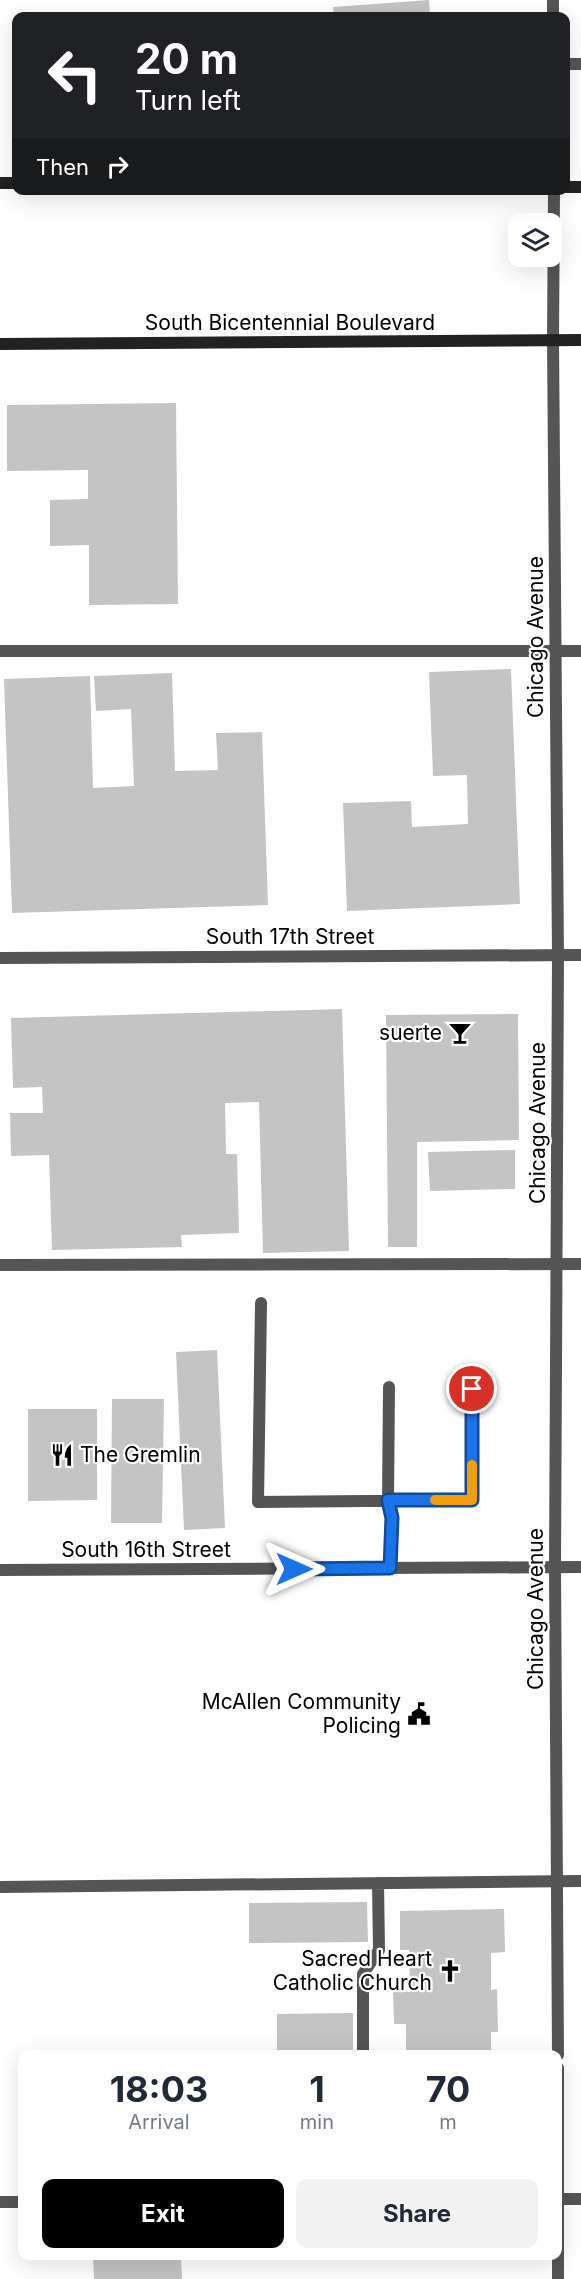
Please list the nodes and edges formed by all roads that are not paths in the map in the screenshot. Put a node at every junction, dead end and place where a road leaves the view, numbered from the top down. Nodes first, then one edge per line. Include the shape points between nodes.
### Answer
1 (554, 195) edge
2 (553, 340) junction
3 (581, 340) edge
4 (0, 344) edge
5 (0, 651) edge
6 (555, 651) junction
7 (581, 651) edge
8 (581, 955) edge
9 (558, 956) junction
10 (0, 958) edge
11 (556, 1264) junction
12 (581, 1264) edge
13 (0, 1265) edge
14 (261, 1303) dead end
15 (389, 1388) dead end
16 (472, 1389) dead end
17 (388, 1500) junction
18 (555, 1567) junction
19 (581, 1567) edge
20 (390, 1568) junction
21 (0, 1570) edge
22 (557, 1881) junction
23 (581, 1881) edge
24 (378, 1883) junction
25 (0, 1887) edge
26 (363, 2050) edge
27 (558, 2050) edge
28 (562, 2199) edge
29 (581, 2199) edge
30 (0, 2202) edge
31 (18, 2202) edge
32 (558, 2260) edge
33 (558, 2279) edge

1 - 2 street, Chicago Avenue
2 - 3 main road, South Bicentennial Boulevard
2 - 4 main road, South Bicentennial Boulevard
2 - 6 street, Chicago Avenue
5 - 6 street
6 - 7 street
6 - 9 street, Chicago Avenue
8 - 9 street, South 17th Street
9 - 10 street, South 17th Street
9 - 11 street, Chicago Avenue
11 - 12 street
11 - 13 street
11 - 18 street, Chicago Avenue
14 - 17 street via 258,1502
15 - 17 street
16 - 17 street via 472,1500
17 - 20 street via 392,1518
18 - 19 street, South 16th Street
18 - 20 street, South 16th Street
18 - 22 street, Chicago Avenue
20 - 21 street, South 16th Street
22 - 23 street
22 - 24 street
22 - 27 street, Chicago Avenue
24 - 25 street
24 - 26 street via 379,1950 363,1974
28 - 29 street
30 - 31 street
32 - 33 street

